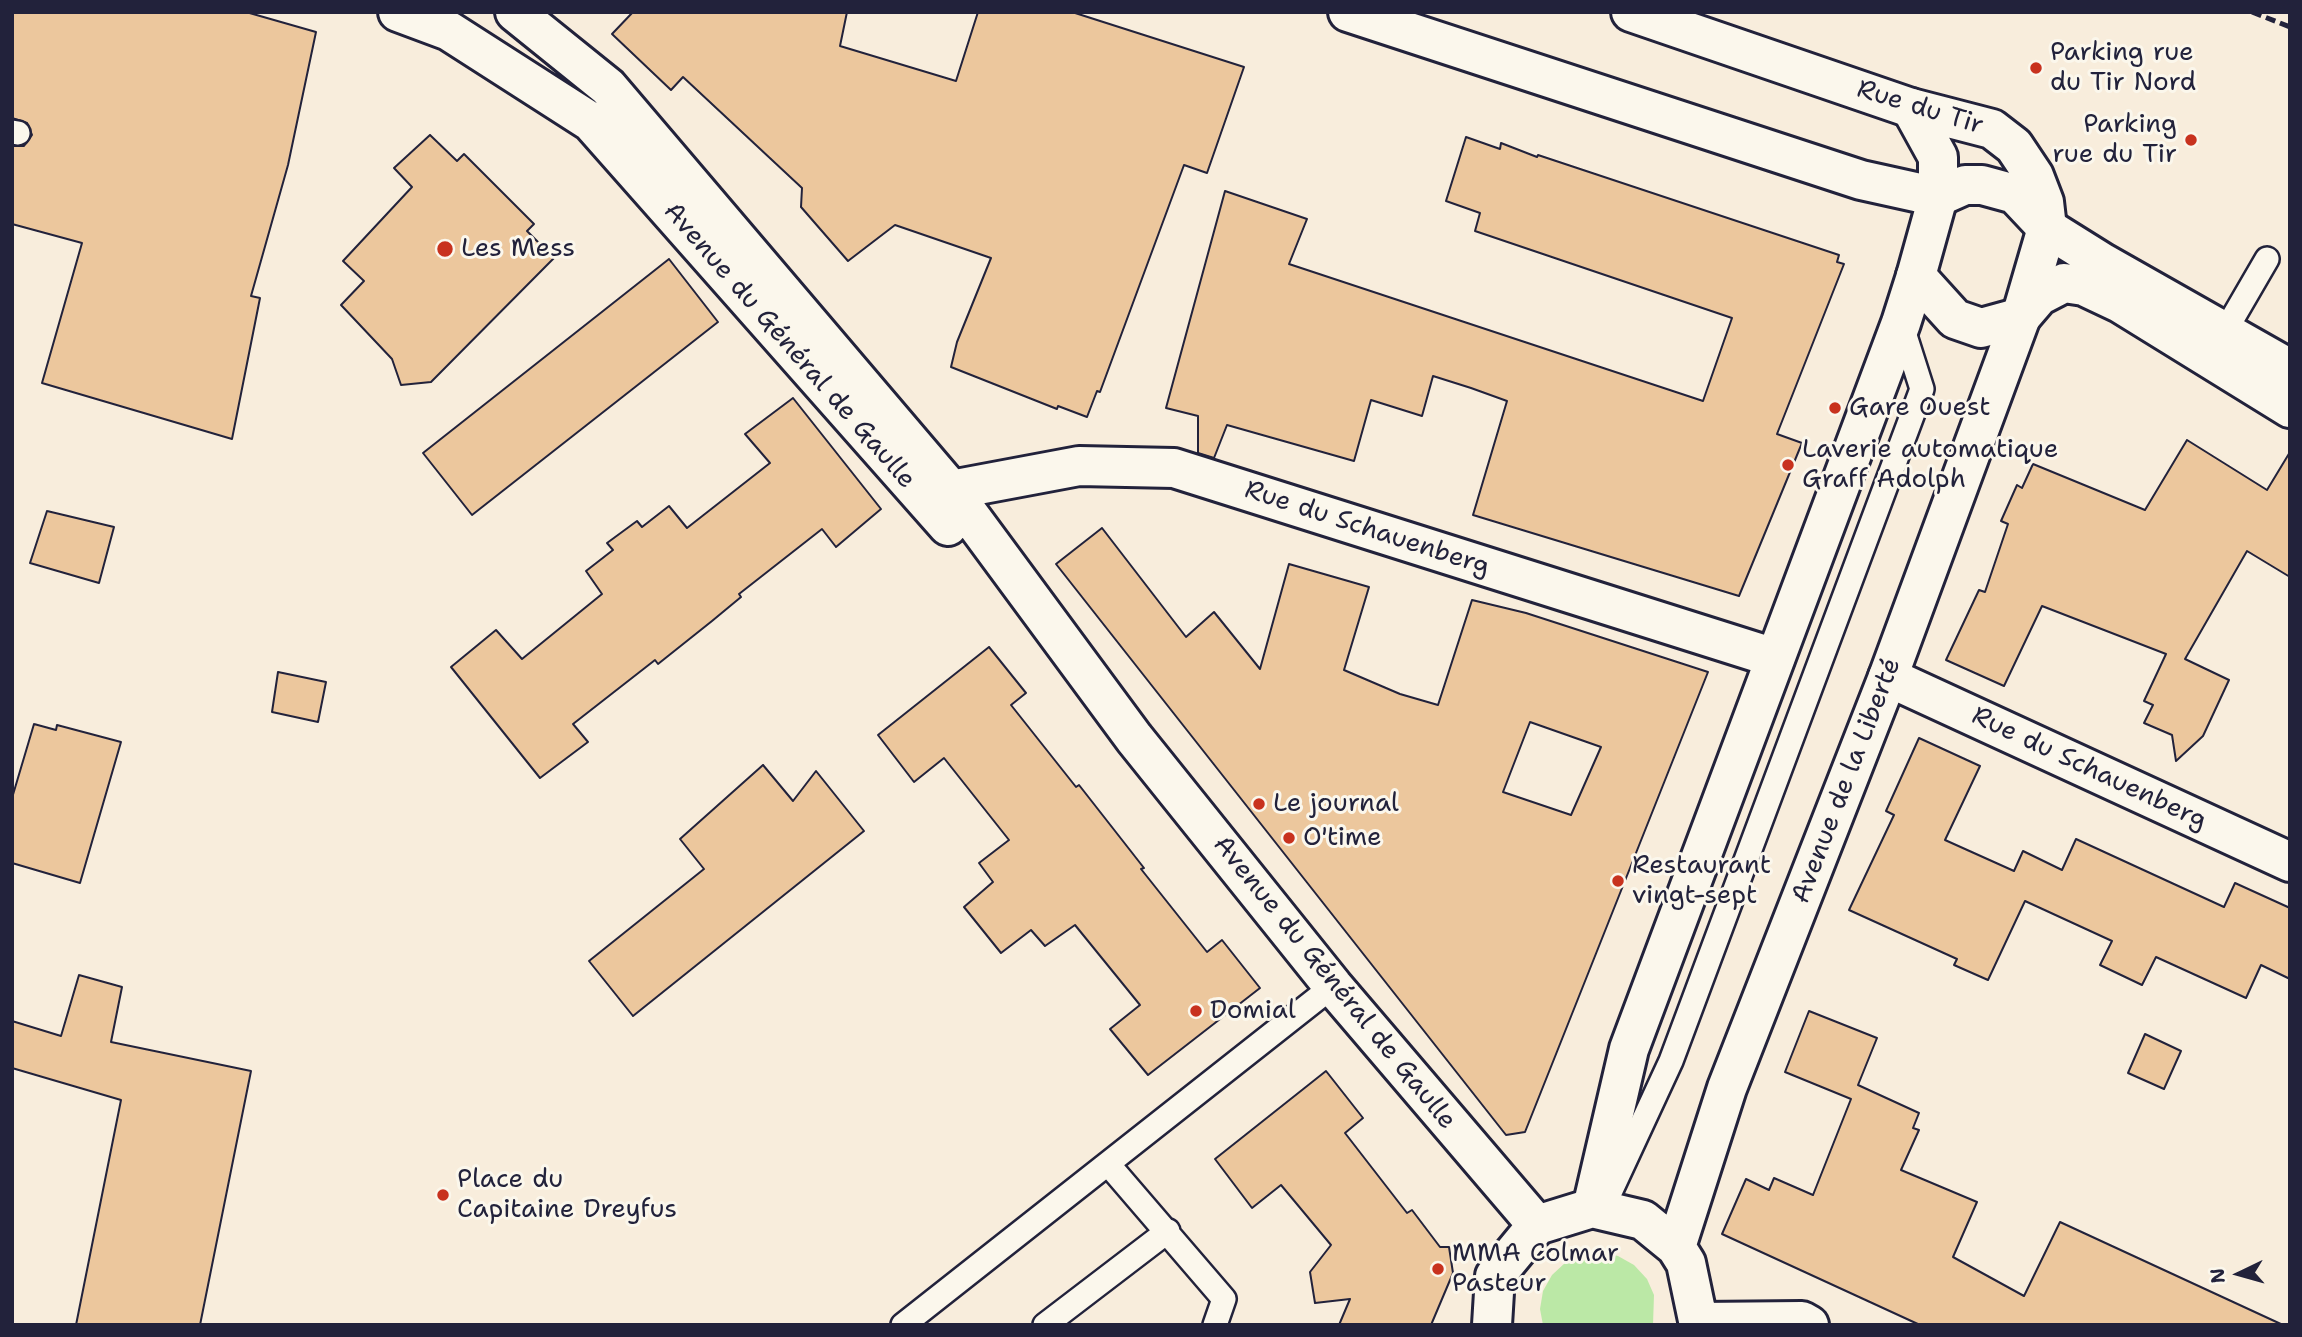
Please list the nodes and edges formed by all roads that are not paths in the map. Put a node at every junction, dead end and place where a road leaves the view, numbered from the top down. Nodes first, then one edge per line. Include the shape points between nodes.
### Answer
1 (398, 12) edge
2 (514, 12) edge
3 (1348, 12) edge
4 (1631, 12) edge
5 (1911, 108) junction
6 (1938, 197) junction
7 (2047, 228) junction
8 (2266, 259) dead end
9 (1916, 276) junction
10 (2021, 317) junction
11 (1901, 323) junction
12 (2224, 333) junction
13 (2290, 369) edge
14 (2290, 408) edge
15 (951, 490) junction
16 (1774, 658) junction
17 (1888, 677) junction
18 (1134, 738) junction
19 (2290, 862) edge
20 (1334, 986) junction
21 (1108, 1164) junction
22 (1598, 1208) junction
23 (1537, 1225) junction
24 (1168, 1231) junction
25 (1676, 1247) junction
26 (1699, 1323) edge
27 (903, 1325) edge
28 (1045, 1325) edge
29 (1214, 1325) edge
30 (1492, 1325) edge
31 (1809, 1325) edge

1 - 18 street, Avenue du Général de Gaulle via 449,31 591,122
2 - 15 street, Avenue du Général de Gaulle via 608,87
3 - 6 street via 1861,180
4 - 5 street, Rue du Tir
5 - 6 street via 1938,157
5 - 7 street, Rue du Tir via 1992,129 2014,146 2034,176
6 - 7 street via 1965,185 2000,189 2015,194
6 - 9 street
7 - 10 street, Avenue de la Liberté
7 - 12 street
8 - 12 lane
9 - 10 street via 1955,318 1981,328
9 - 11 street
10 - 14 street via 2039,296 2064,283 2084,286 2120,303
10 - 17 street, Avenue de la Liberté
11 - 16 street
11 - 22 lane via 1922,389 1671,1061
12 - 13 street
15 - 16 street, Rue du Schauenberg via 1079,466 1174,468
15 - 18 street, Avenue du Général de Gaulle
16 - 22 street via 1629,1049
17 - 19 street, Rue du Schauenberg
17 - 25 street, Avenue de la Liberté via 1727,1088
18 - 20 street, Avenue du Général de Gaulle
20 - 21 lane
20 - 23 street, Avenue du Général de Gaulle
21 - 24 lane
21 - 27 lane
22 - 23 street
22 - 25 street via 1643,1220
23 - 30 street via 1495,1276
24 - 28 lane
24 - 29 lane via 1224,1299
25 - 26 street via 1686,1263
26 - 31 street via 1802,1321

